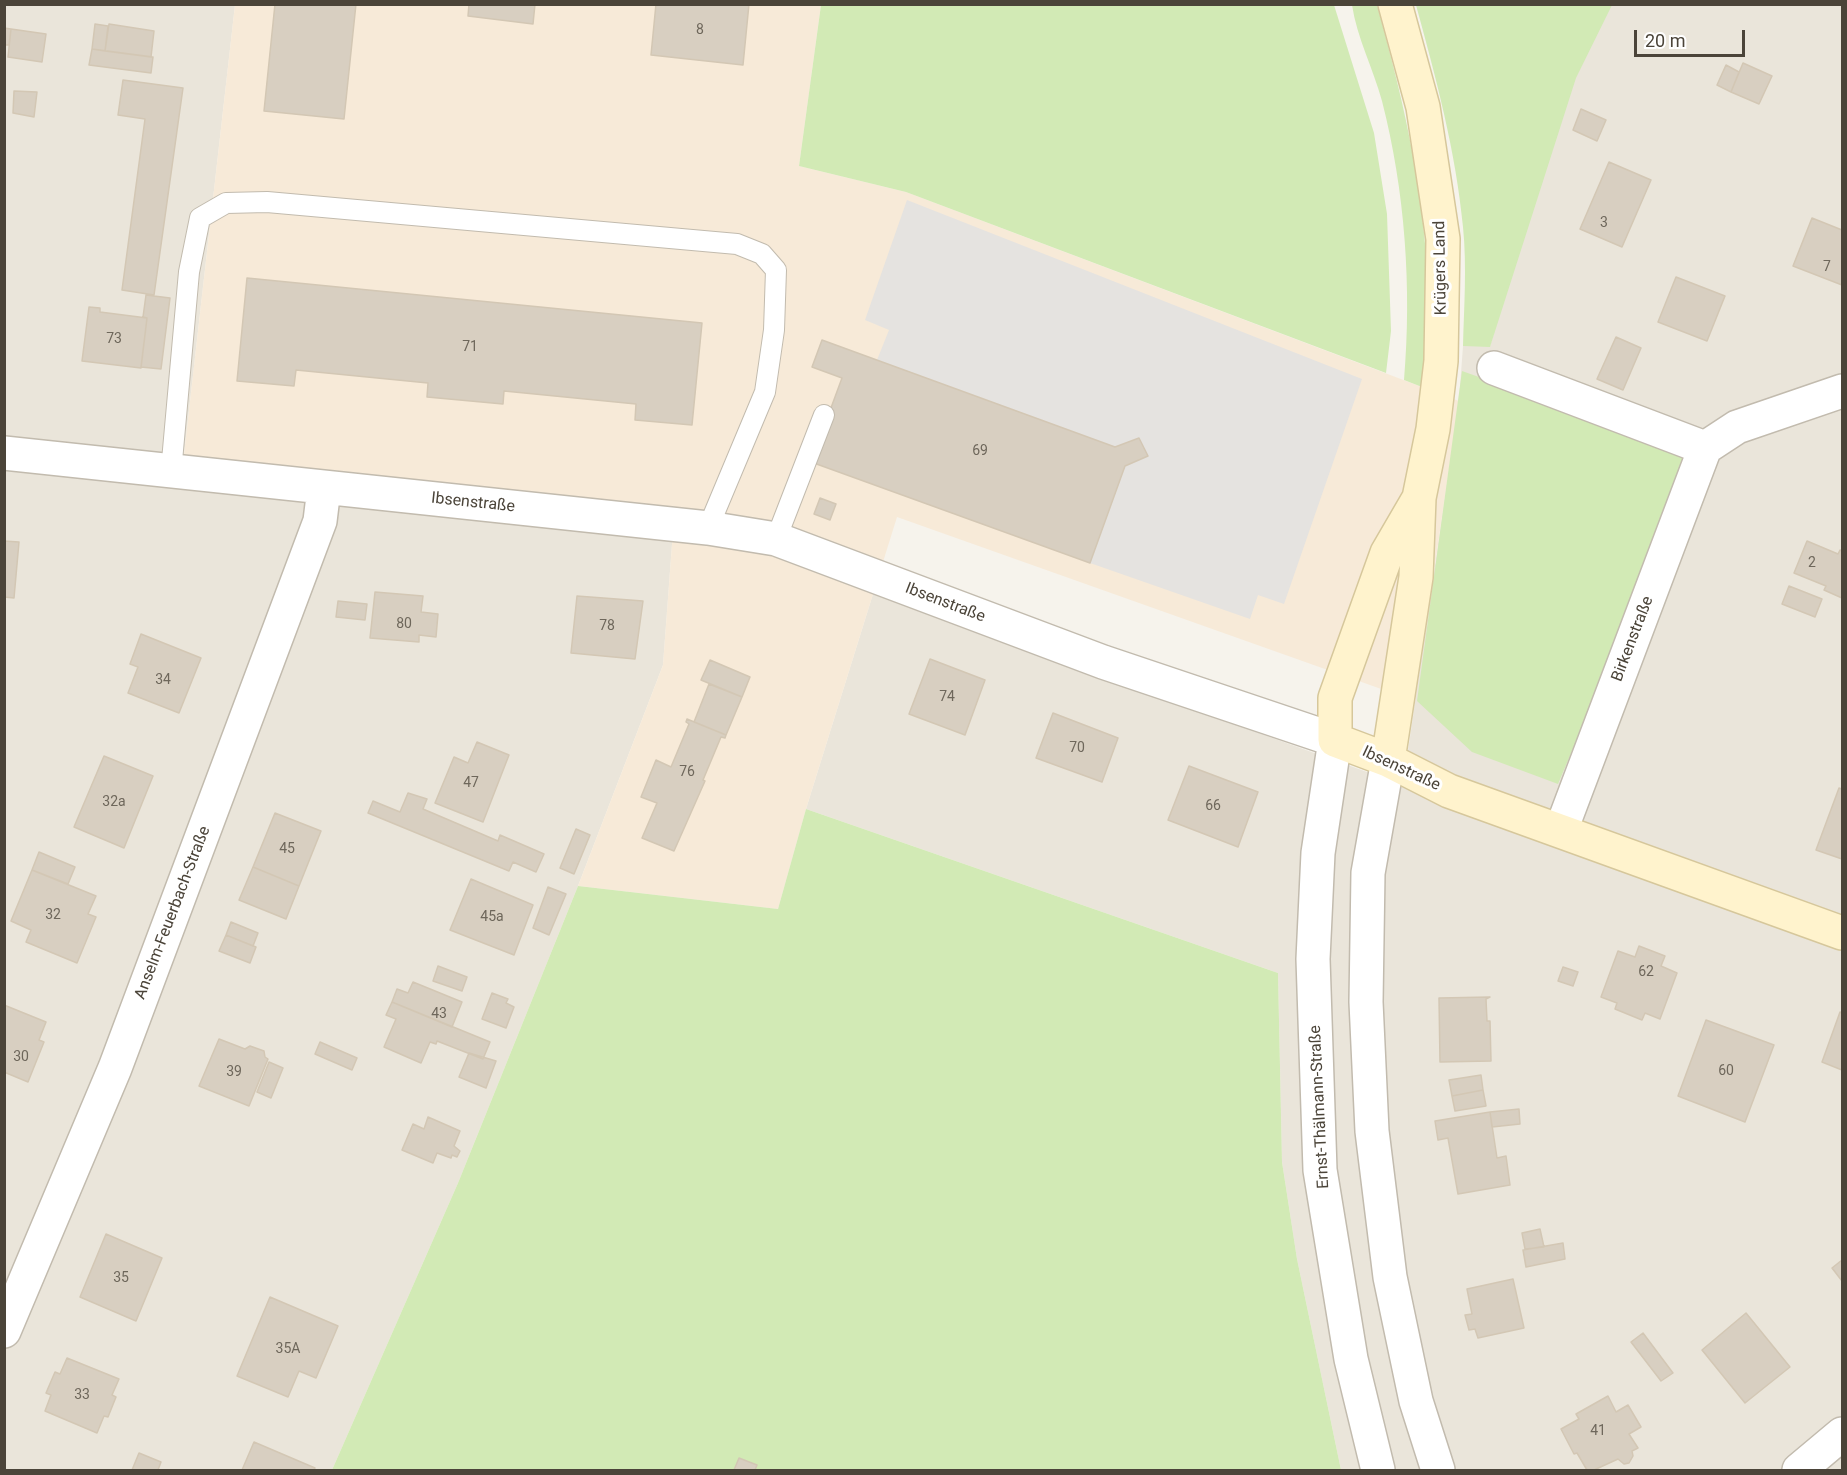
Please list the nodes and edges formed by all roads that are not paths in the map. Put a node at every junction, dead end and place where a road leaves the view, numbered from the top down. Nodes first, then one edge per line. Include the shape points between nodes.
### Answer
1 (1395, 4) edge
2 (1494, 368) dead end
3 (1842, 391) edge
4 (824, 415) dead end
5 (1705, 448) junction
6 (4, 453) edge
7 (171, 472) junction
8 (324, 488) junction
9 (1419, 498) junction
10 (708, 528) junction
11 (776, 539) junction
12 (1335, 740) junction
13 (1388, 760) junction
14 (1561, 830) junction
15 (1842, 933) edge
16 (4, 1331) edge
17 (1842, 1434) edge
18 (1378, 1470) edge
19 (1438, 1470) edge
20 (1799, 1470) edge

1 - 9 street, Krügers Land via 1423,107 1443,239 1441,361
2 - 5 street
3 - 5 street via 1737,427
4 - 11 lane
5 - 14 street, Birkenstraße
6 - 7 street, Ibsenstraße
7 - 8 street, Ibsenstraße
7 - 10 lane via 189,272 200,218 226,203 267,202 737,244 762,254 776,270 774,330 765,392
8 - 10 street, Ibsenstraße
8 - 16 street, Anselm-Feuerbach-Straße via 320,521 114,1068
9 - 12 street, Krügers Land via 1387,553 1335,698
9 - 13 street, Krügers Land via 1416,577
10 - 11 street, Ibsenstraße
11 - 12 street, Ibsenstraße via 1103,662
12 - 13 street, Ibsenstraße
12 - 18 street, Ernst-Thälmann-Straße via 1318,853 1313,959 1320,1170 1351,1359
13 - 14 street, Ibsenstraße via 1449,791
13 - 19 street via 1368,873 1366,1002 1372,1131 1390,1277 1416,1401
14 - 15 street, Ibsenstraße
17 - 20 street

